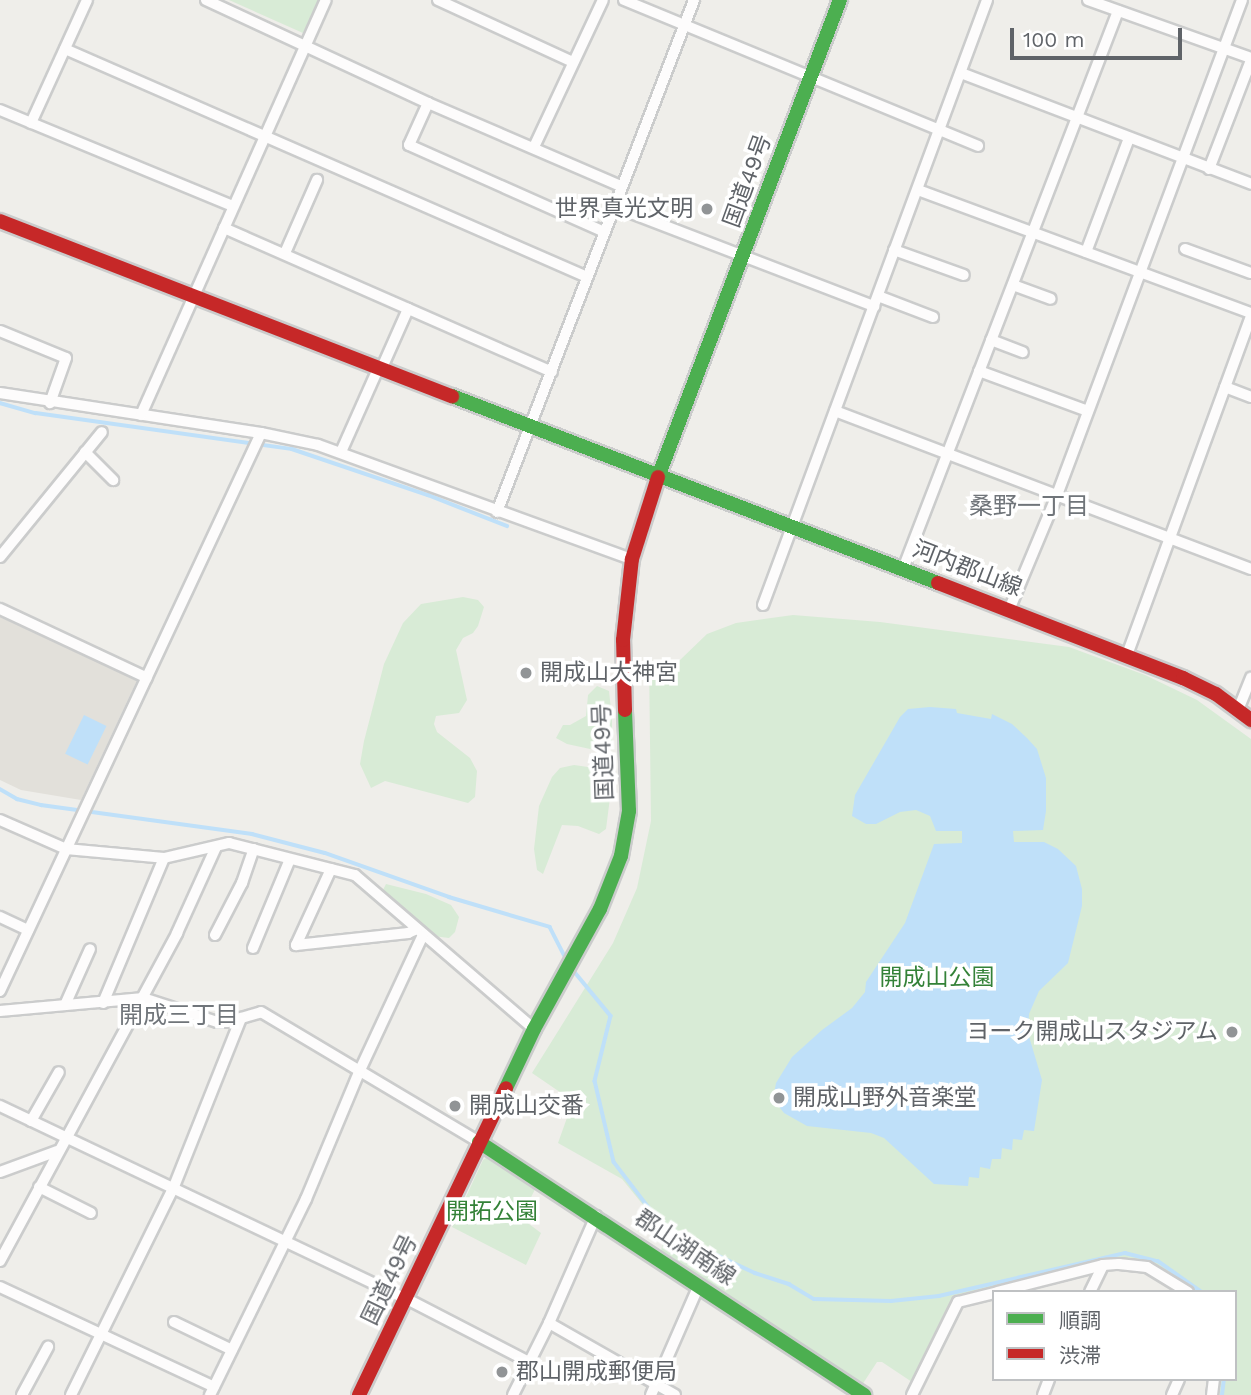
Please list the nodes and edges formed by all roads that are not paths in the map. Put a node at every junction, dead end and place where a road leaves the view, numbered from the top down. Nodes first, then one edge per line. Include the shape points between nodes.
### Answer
1 (87, 0) edge
2 (206, 0) edge
3 (326, 0) edge
4 (438, 0) edge
5 (603, 0) edge
6 (624, 0) edge
7 (694, 0) edge
8 (841, 0) edge
9 (987, 0) edge
10 (1090, 0) edge
11 (1127, 0) edge
12 (1242, 0) edge
13 (1121, 12) junction
14 (684, 26) junction
15 (304, 45) junction
16 (65, 49) junction
17 (1224, 49) junction
18 (1251, 59) edge
19 (573, 62) junction
20 (961, 73) junction
21 (810, 79) junction
22 (428, 103) junction
23 (0, 110) edge
24 (1076, 118) junction
25 (31, 123) junction
26 (940, 132) junction
27 (264, 138) junction
28 (1129, 138) junction
29 (978, 146) dead end
30 (534, 147) junction
31 (1184, 160) junction
32 (1209, 169) junction
33 (317, 180) dead end
34 (1251, 184) edge
35 (621, 186) junction
36 (918, 190) junction
37 (233, 206) junction
38 (613, 206) junction
39 (0, 221) edge
40 (224, 228) junction
41 (604, 232) junction
42 (1033, 233) junction
43 (1185, 249) dead end
44 (894, 250) junction
45 (1086, 252) junction
46 (285, 253) junction
47 (744, 256) junction
48 (1140, 272) junction
49 (1251, 272) edge
50 (964, 275) dead end
51 (587, 277) junction
52 (1013, 285) junction
53 (195, 296) junction
54 (1051, 299) dead end
55 (876, 301) junction
56 (408, 309) junction
57 (1251, 315) edge
58 (933, 317) dead end
59 (0, 331) edge
60 (991, 340) junction
61 (1023, 352) dead end
62 (380, 369) junction
63 (979, 371) junction
64 (551, 372) junction
65 (1225, 387) junction
66 (0, 393) edge
67 (1251, 397) edge
68 (50, 403) junction
69 (835, 411) junction
70 (1088, 411) junction
71 (141, 415) junction
72 (531, 427) junction
73 (102, 432) dead end
74 (261, 433) junction
75 (85, 452) junction
76 (341, 452) junction
77 (948, 453) junction
78 (659, 474) junction
79 (113, 480) dead end
80 (1057, 495) junction
81 (497, 512) junction
82 (791, 525) junction
83 (1168, 537) junction
84 (0, 557) edge
85 (632, 559) junction
86 (903, 569) junction
87 (1251, 569) edge
88 (763, 604) dead end
89 (0, 609) edge
90 (1009, 610) junction
91 (1127, 655) junction
92 (1251, 677) edge
93 (147, 678) junction
94 (1238, 710) junction
95 (1251, 720) edge
96 (0, 820) edge
97 (216, 846) junction
98 (65, 849) junction
99 (254, 849) junction
100 (164, 858) junction
101 (290, 859) junction
102 (331, 869) junction
103 (0, 917) edge
104 (28, 930) junction
105 (420, 932) junction
106 (215, 934) dead end
107 (253, 948) dead end
108 (90, 949) dead end
109 (5, 969) edge
110 (0, 991) edge
111 (143, 998) junction
112 (103, 1003) junction
113 (65, 1005) junction
114 (0, 1011) edge
115 (241, 1018) junction
116 (534, 1029) junction
117 (360, 1070) junction
118 (59, 1072) dead end
119 (0, 1106) edge
120 (32, 1121) junction
121 (64, 1138) junction
122 (479, 1142) junction
123 (57, 1151) junction
124 (0, 1172) edge
125 (38, 1187) junction
126 (173, 1189) junction
127 (91, 1213) dead end
128 (596, 1216) junction
129 (285, 1241) junction
130 (0, 1261) edge
131 (1103, 1265) junction
132 (699, 1285) junction
133 (0, 1287) edge
134 (1016, 1290) edge
135 (1091, 1290) edge
136 (1185, 1290) edge
137 (992, 1293) edge
138 (407, 1299) junction
139 (174, 1322) dead end
140 (549, 1323) junction
141 (100, 1334) junction
142 (48, 1347) dead end
143 (232, 1350) junction
144 (529, 1362) junction
145 (656, 1384) junction
146 (212, 1391) edge
147 (22, 1395) edge
148 (71, 1395) edge
149 (359, 1395) edge
150 (513, 1395) edge
151 (651, 1395) edge
152 (675, 1395) edge
153 (864, 1395) edge
154 (912, 1395) edge

1 - 16 street
2 - 15 street
3 - 15 street
4 - 19 street
5 - 19 street
6 - 14 street
7 - 14 street
8 - 21 main road, 国道49号
9 - 20 street
10 - 13 street
11 - 13 street
12 - 17 street
13 - 17 street
13 - 24 street
14 - 21 street
14 - 35 street
15 - 22 street
15 - 27 street
16 - 25 street
16 - 27 street
17 - 18 street
17 - 31 street
18 - 32 street
19 - 30 street
20 - 24 street
20 - 26 street
21 - 26 street
21 - 47 main road, 国道49号
22 - 30 street
22 - 41 street via 409,145
23 - 25 street
24 - 28 street
24 - 42 street
25 - 37 street
26 - 29 street
26 - 36 street
27 - 37 street
27 - 51 street
28 - 31 street
28 - 45 street
30 - 35 street
31 - 32 street
31 - 48 street
32 - 34 street
33 - 46 street
35 - 38 street
36 - 42 street
36 - 44 street
37 - 40 street
38 - 41 street
38 - 47 street
39 - 53 main road, 河内郡山線
40 - 46 street
40 - 53 street
41 - 51 street
42 - 45 street
42 - 52 street
43 - 49 street
44 - 50 street
44 - 55 street
45 - 48 street
46 - 56 street
47 - 55 street
47 - 78 main road, 国道49号
48 - 57 street
48 - 70 street
51 - 64 street
52 - 54 street
52 - 60 street
53 - 62 main road, 河内郡山線
53 - 71 street
55 - 58 street
55 - 69 street
56 - 62 street
56 - 64 street
57 - 65 street
59 - 68 street via 66,358
60 - 61 street
60 - 63 street
62 - 72 main road, 河内郡山線
62 - 76 street
63 - 70 street
63 - 77 street
64 - 72 street
65 - 67 street
65 - 83 street
66 - 68 street
68 - 71 street
69 - 77 street
69 - 82 street
70 - 80 street
71 - 74 street
72 - 78 main road, 河内郡山線
72 - 81 street
73 - 75 street
74 - 76 street
74 - 93 street
75 - 79 street
75 - 84 street
76 - 81 street
77 - 80 street
77 - 86 street
78 - 82 main road, 河内郡山線
78 - 85 main road, 国道49号
80 - 83 street
80 - 90 street
81 - 85 street
82 - 86 main road, 河内郡山線
82 - 88 street
83 - 87 street
83 - 91 street
85 - 116 main road, 国道49号 via 624,640 629,811 621,856 600,909
86 - 90 main road, 河内郡山線
89 - 93 street
90 - 91 main road, 河内郡山線
91 - 94 main road, 河内郡山線 via 1193,682
92 - 94 street
93 - 98 street
94 - 95 main road, 河内郡山線
96 - 98 street
97 - 99 street via 229,843
97 - 100 street
97 - 111 street
98 - 100 street
98 - 104 street
99 - 101 street
99 - 106 street
100 - 112 street
101 - 102 street
101 - 107 street
102 - 105 street via 355,875
102 - 105 street via 296,945
103 - 104 street
104 - 109 street
105 - 116 street
105 - 117 street
108 - 113 street
109 - 110 street
111 - 112 street
111 - 115 street via 198,1018 226,1022
111 - 121 street
112 - 113 street
113 - 114 street
115 - 117 street via 261,1012
115 - 126 street
116 - 122 main road, 国道49号
117 - 122 street
117 - 129 street
118 - 120 street
119 - 120 street
120 - 121 street
121 - 123 street
121 - 126 street
122 - 128 main road, 郡山湖南線
122 - 138 main road, 国道49号
123 - 124 street
123 - 125 street
125 - 127 street
125 - 130 street
126 - 129 street
126 - 141 street
128 - 132 main road, 郡山湖南線
128 - 140 street
129 - 138 street
129 - 143 street
131 - 134 street
131 - 135 street
131 - 136 street via 1147,1267
132 - 145 street
132 - 153 main road, 郡山湖南線
133 - 141 street
137 - 154 street via 958,1302
138 - 144 street
138 - 149 main road, 国道49号
139 - 143 street
140 - 144 street
140 - 145 street
141 - 146 street
141 - 148 street
142 - 147 street
143 - 146 street
144 - 150 street
145 - 151 street
145 - 152 street

